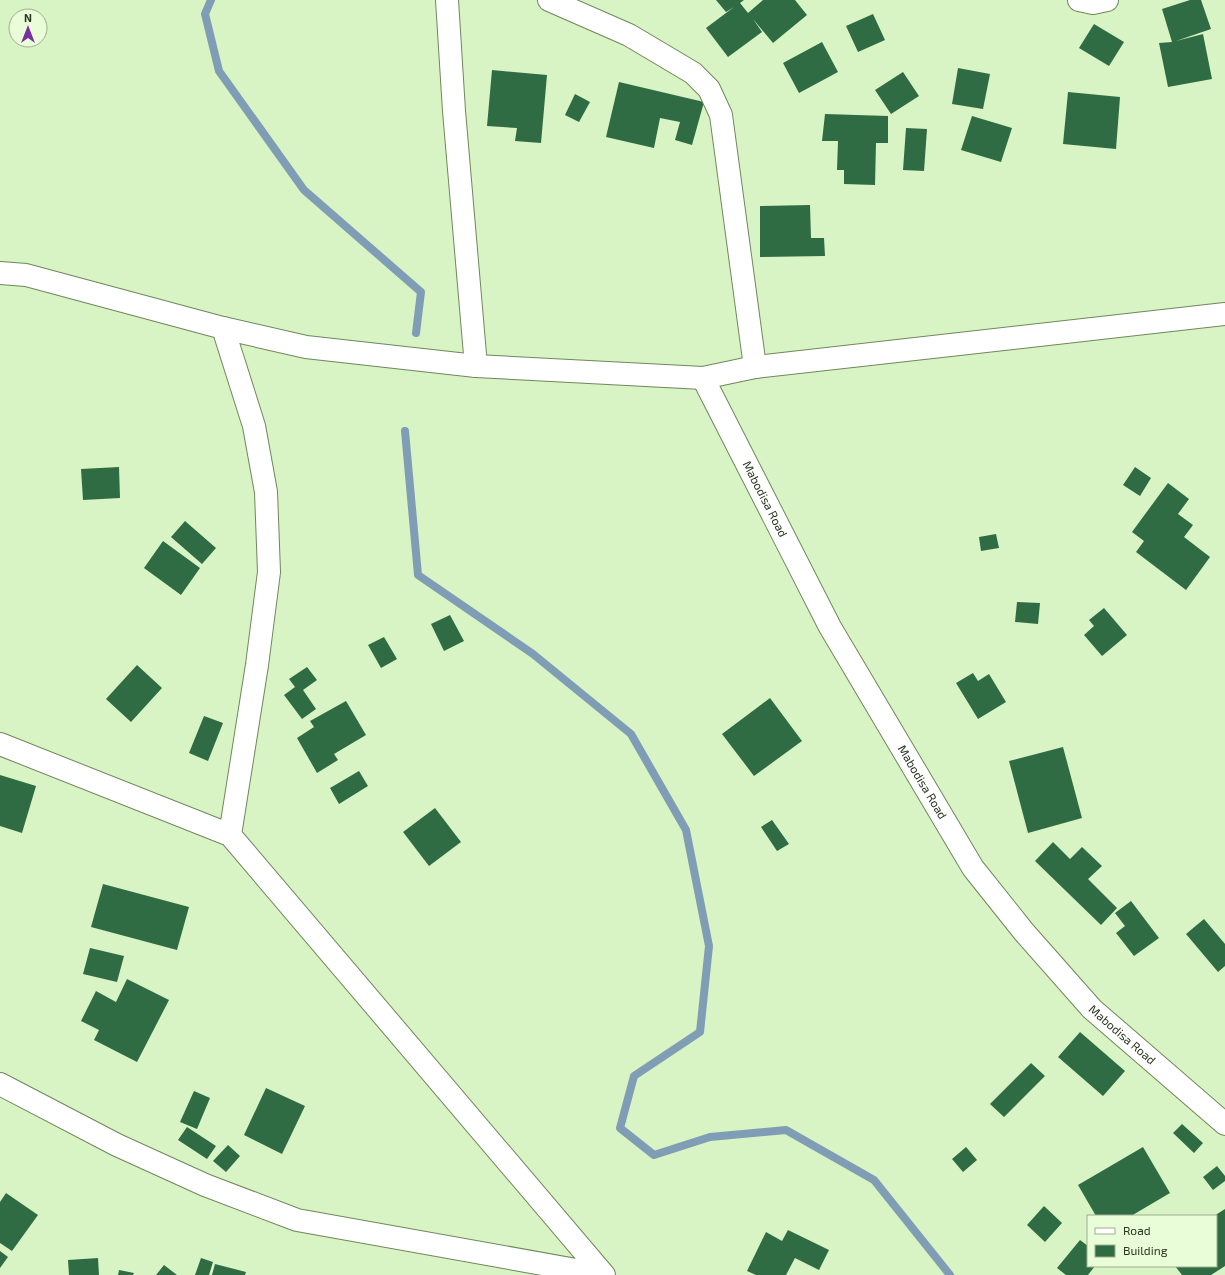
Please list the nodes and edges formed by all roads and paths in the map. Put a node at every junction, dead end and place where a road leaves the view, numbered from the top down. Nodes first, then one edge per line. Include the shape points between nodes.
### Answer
1 (447, 0) edge
2 (549, 0) edge
3 (1079, 0) edge
4 (1107, 0) edge
5 (0, 273) edge
6 (1225, 314) edge
7 (223, 328) junction
8 (476, 366) junction
9 (755, 367) junction
10 (703, 378) junction
11 (0, 744) edge
12 (230, 835) junction
13 (0, 1084) edge
14 (1225, 1124) edge
15 (604, 1275) edge

1 - 8 street
2 - 9 street via 629,35 693,74 709,89 721,115
3 - 4 street via 1093,3
5 - 7 street via 26,275
6 - 9 street
7 - 8 street via 306,347
7 - 12 street via 254,426 266,492 269,572
8 - 10 street
9 - 10 street
10 - 14 street, Mabodisa Road via 830,627 973,868 1024,932 1092,1009
11 - 12 street
12 - 15 street
13 - 15 street via 117,1145 205,1185 297,1220

